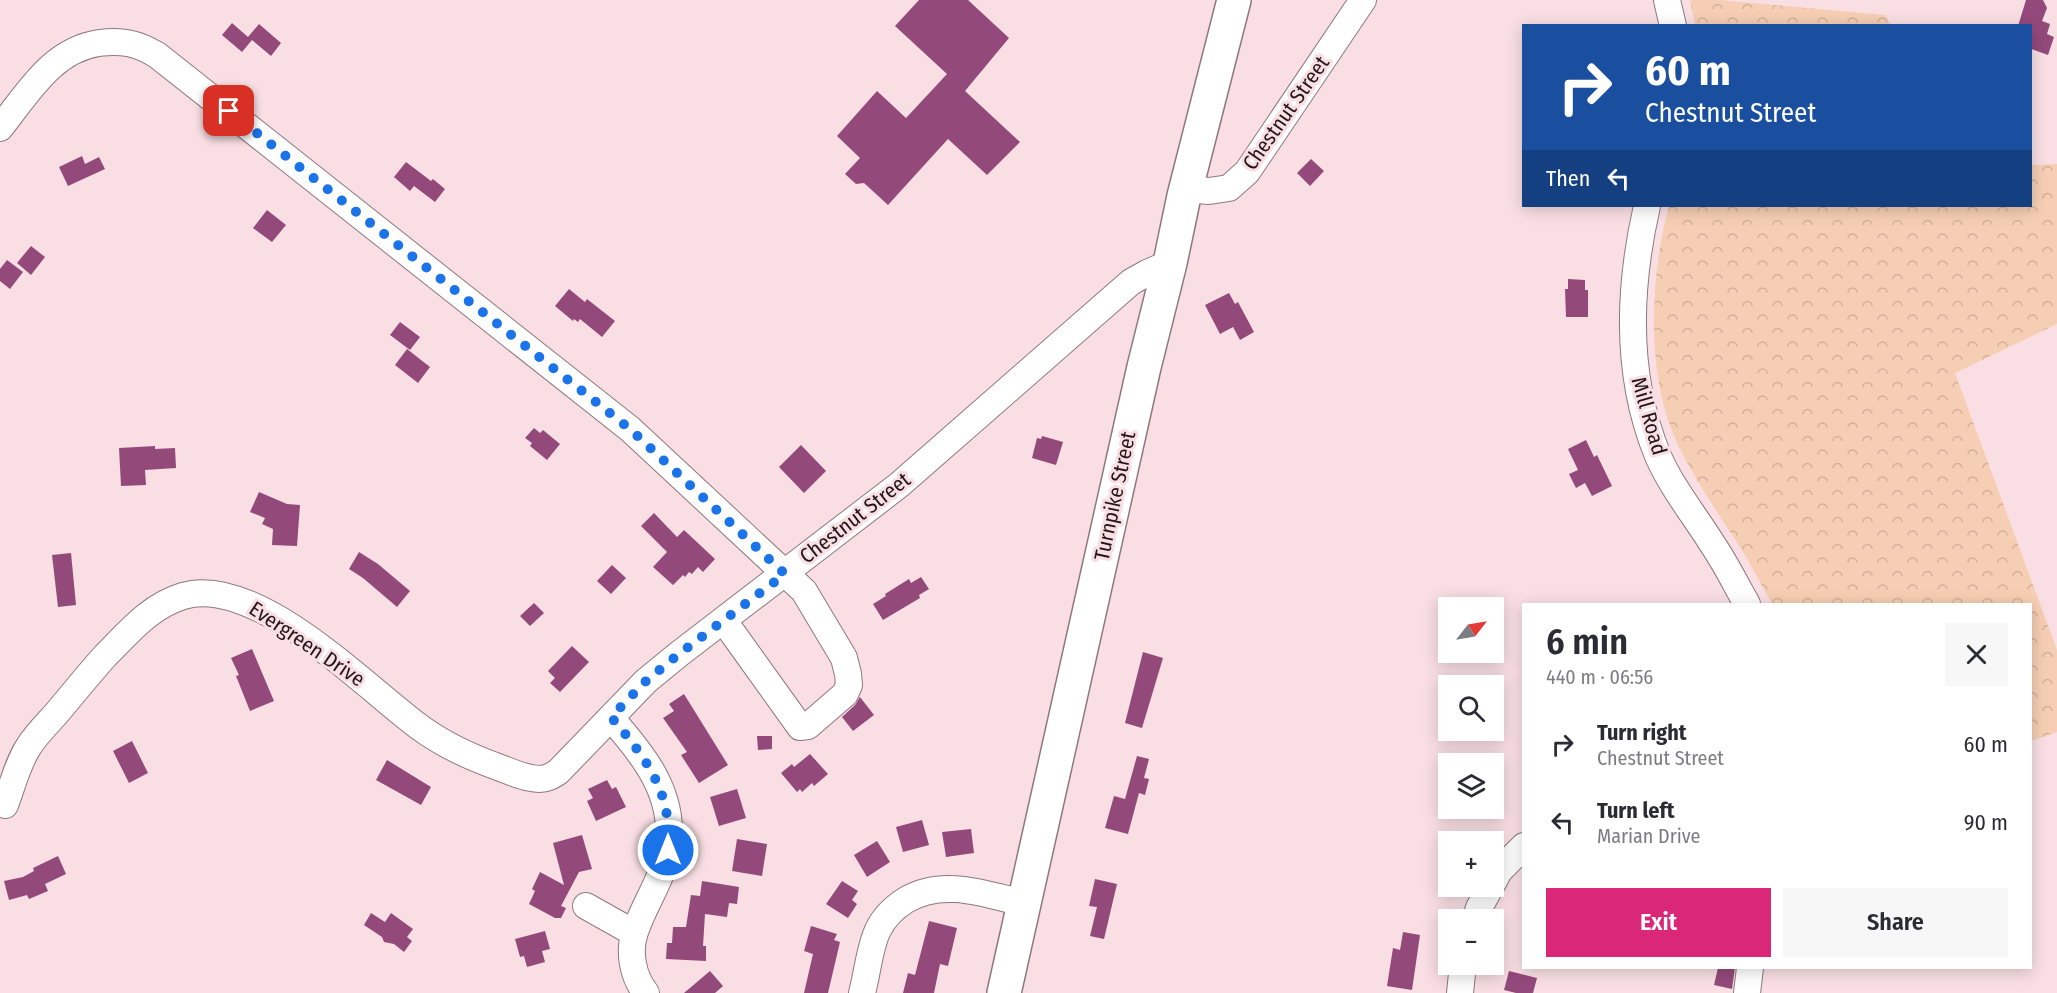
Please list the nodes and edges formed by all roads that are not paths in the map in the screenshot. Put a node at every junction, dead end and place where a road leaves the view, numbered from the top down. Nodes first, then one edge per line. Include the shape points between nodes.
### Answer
1 (1234, 0) edge
2 (1363, 0) edge
3 (1667, 0) edge
4 (1673, 24) edge
5 (0, 128) edge
6 (1186, 189) junction
7 (1647, 207) edge
8 (1170, 263) junction
9 (785, 574) junction
10 (1746, 603) edge
11 (724, 621) junction
12 (611, 717) junction
13 (545, 779) joint
14 (5, 805) dead end
15 (1522, 848) edge
16 (1504, 867) edge
17 (1023, 903) junction
18 (586, 906) dead end
19 (634, 933) junction
20 (1750, 969) edge
21 (1462, 975) edge
22 (646, 993) edge
23 (862, 993) edge
24 (1004, 993) edge
25 (1460, 993) edge
26 (1747, 993) edge

1 - 6 highway, Turnpike Street
2 - 6 street, Chestnut Street via 1247,172 1229,188
3 - 4 street
5 - 9 street via 61,57 112,41 141,46 630,429
6 - 8 highway, Turnpike Street
7 - 10 street, Mill Road via 1640,238 1632,345 1642,407 1659,457
8 - 9 street, Chestnut Street via 1131,282 899,485
8 - 17 highway, Turnpike Street
9 - 11 street, Chestnut Street
9 - 11 street via 804,591 844,658 848,674 845,694 808,726 800,727
11 - 12 street, Chestnut Street via 646,681
12 - 13 street, Chestnut Street via 558,772
12 - 19 street via 653,773 662,792 670,832 658,884
13 - 14 street, Evergreen Drive via 527,777 444,743 417,726 334,657 274,617 243,600 203,592 176,599 141,619 93,669 28,747
15 - 16 street
17 - 23 street via 954,888 915,895 898,905 877,930
17 - 24 highway, Turnpike Street
18 - 19 street
19 - 22 street via 633,965
20 - 26 street
21 - 25 street

